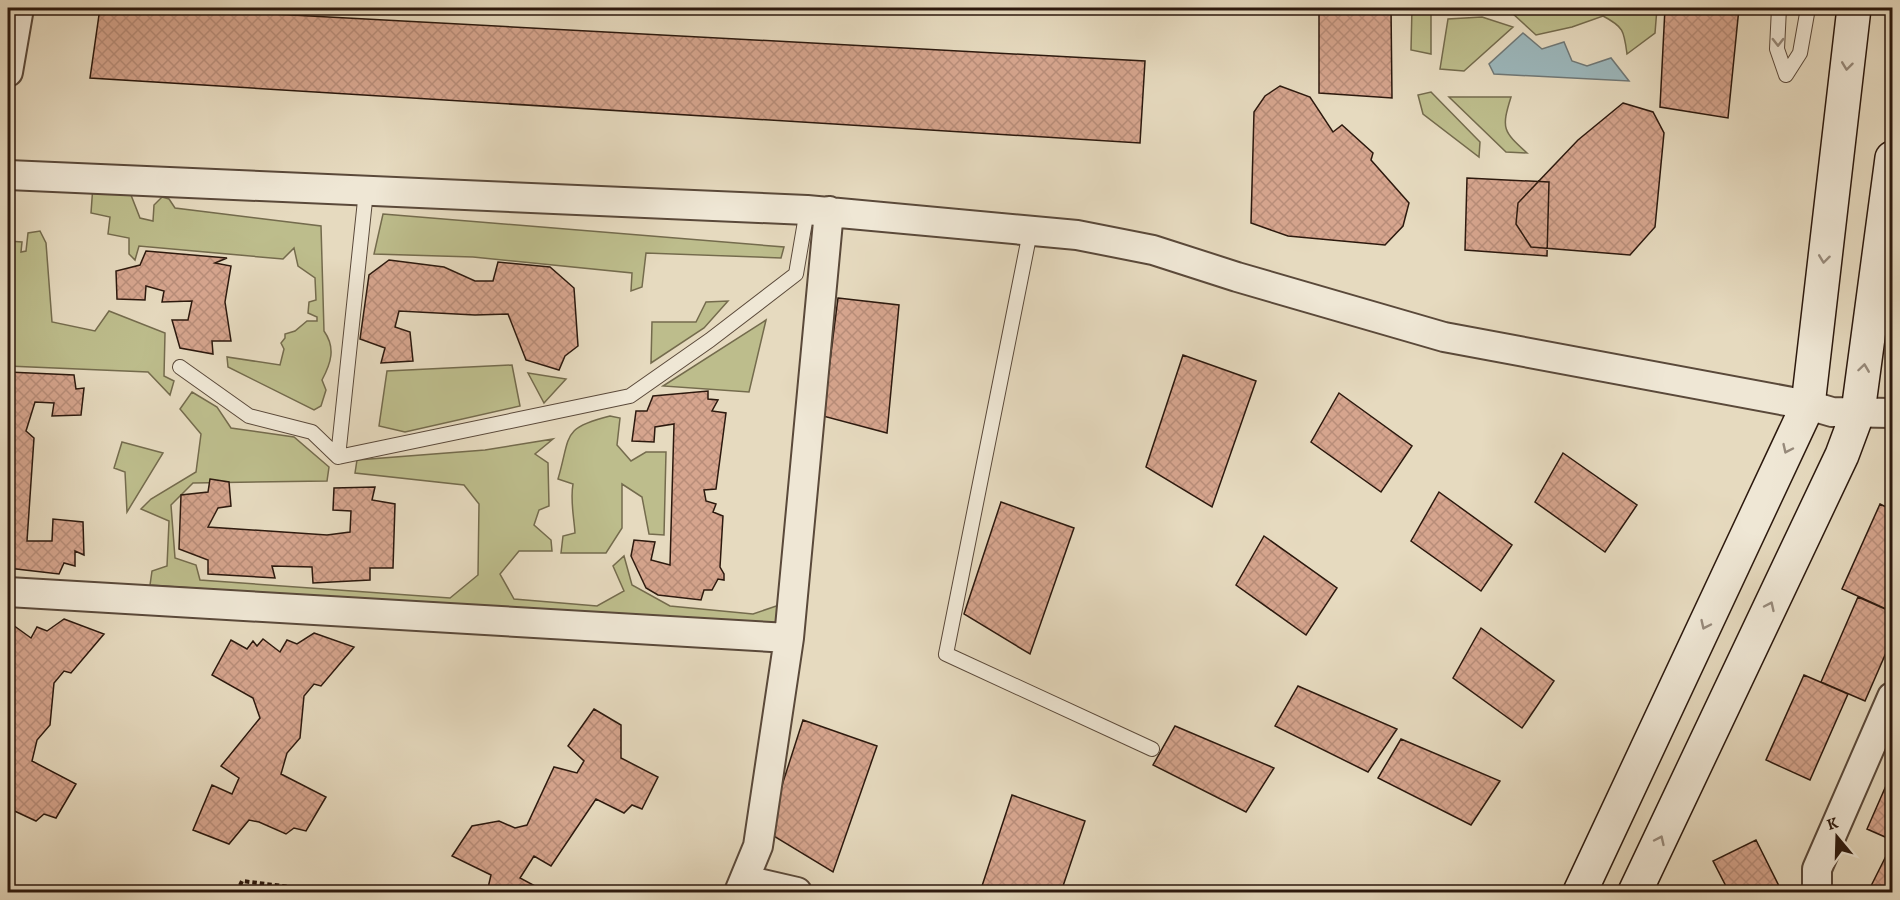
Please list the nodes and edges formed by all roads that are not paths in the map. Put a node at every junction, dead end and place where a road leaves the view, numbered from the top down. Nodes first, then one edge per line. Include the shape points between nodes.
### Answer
1 (19, 8) edge
2 (1779, 8) edge
3 (1808, 8) edge
4 (1854, 8) edge
5 (8, 72) edge
6 (1893, 158) edge
7 (8, 175) edge
8 (366, 192) junction
9 (818, 211) junction
10 (1030, 232) junction
11 (180, 367) dead end
12 (1808, 405) junction
13 (1858, 412) junction
14 (1893, 413) edge
15 (338, 457) junction
16 (8, 592) edge
17 (789, 638) junction
18 (1893, 697) edge
19 (1152, 749) dead end
20 (748, 889) edge
21 (797, 892) edge
22 (1580, 892) edge
23 (1635, 892) edge
24 (1817, 892) edge

1 - 5 street
2 -> 3 lane via 1777,50 1786,75 1800,53
4 -> 12 main road
13 -> 6 main road
7 - 8 street
8 - 9 street
8 - 15 lane
9 - 10 street
9 - 15 lane via 796,274 630,396
9 - 17 street
10 - 12 street via 1077,235 1153,250 1444,337
10 - 19 lane via 946,654
11 - 15 lane via 249,416 312,432
12 - 13 street via 1832,412
12 -> 22 main road
13 - 14 street
23 -> 13 main road via 1842,454
16 - 17 street
17 - 20 street
18 - 24 street via 1817,869
20 - 21 street

